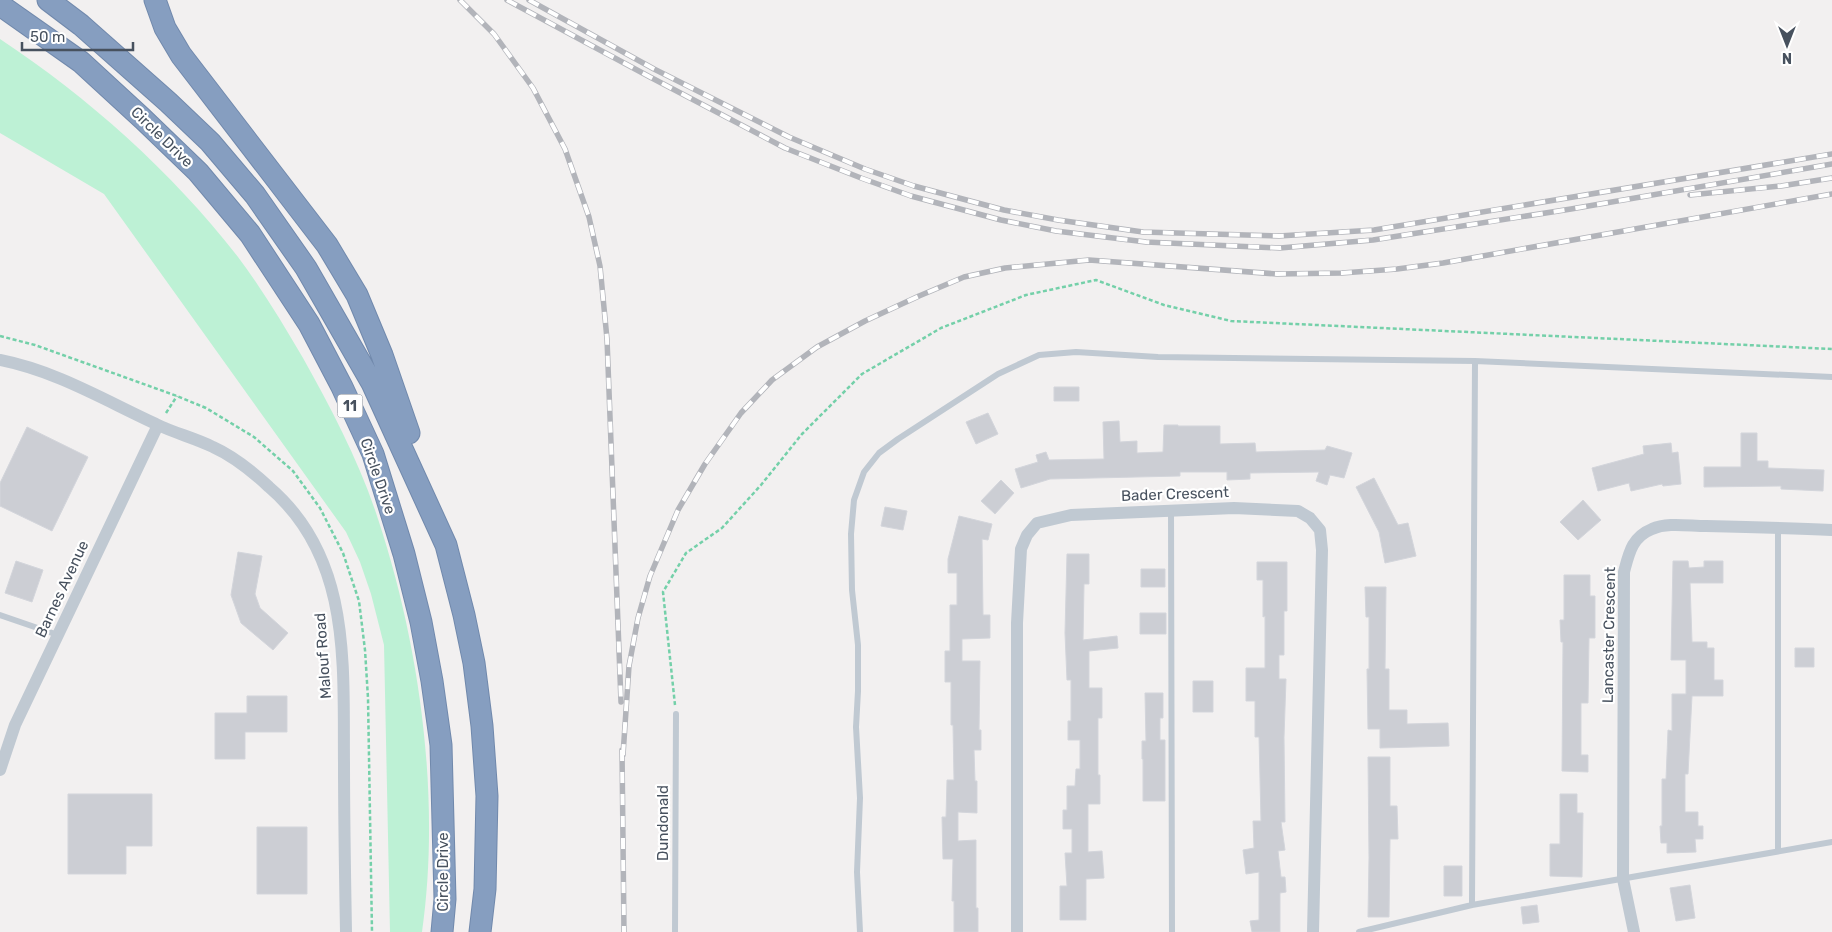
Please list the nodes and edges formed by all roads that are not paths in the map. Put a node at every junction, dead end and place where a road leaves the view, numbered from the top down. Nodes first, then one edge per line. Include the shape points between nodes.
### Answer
1 (48, 0) edge
2 (155, 0) edge
3 (0, 5) edge
4 (0, 360) edge
5 (1475, 361) junction
6 (1832, 377) edge
7 (158, 425) junction
8 (1170, 510) junction
9 (1778, 527) junction
10 (1832, 530) edge
11 (446, 545) junction
12 (0, 615) edge
13 (58, 635) junction
14 (676, 714) road end
15 (0, 770) edge
16 (1832, 842) edge
17 (1778, 851) junction
18 (1623, 878) junction
19 (1472, 904) junction
20 (346, 932) edge
21 (442, 932) edge
22 (480, 932) edge
23 (675, 932) edge
24 (860, 932) edge
25 (1017, 932) edge
26 (1172, 932) edge
27 (1313, 932) edge
28 (1359, 932) edge
29 (1634, 932) edge

1 - 11 highway, Circle Drive / 11 via 168,102 210,142 255,195 306,268 372,382
2 - 11 highway via 165,28 181,55 327,245 357,296 382,355
3 - 21 highway, Circle Drive / 11 via 81,62 198,172 250,234 309,324 342,387 373,454 406,563 431,673 441,745 446,899
4 - 7 street, Malouf Road via 48,373
5 - 6 lane
5 - 19 lane
5 - 24 lane via 1158,358 1076,352 1039,356 998,374 879,453 864,472 854,500 851,534 852,590 858,645 856,727 860,798 857,872
7 - 13 street, Barnes Avenue
7 - 20 street, Malouf Road via 214,447 271,488 303,526 320,555 333,590 343,677
8 - 25 street, Bader Crescent via 1052,518 1037,523 1026,535 1021,549 1018,623
8 - 26 lane
8 - 27 street, Bader Crescent via 1298,511 1310,518 1320,530
9 - 10 street, Lancaster Crescent
9 - 17 lane
9 - 18 street, Lancaster Crescent via 1673,526 1652,529 1630,549 1624,572
11 - 22 highway, Circle Drive / 11 via 470,644 482,726 487,796
12 - 13 lane
13 - 15 street, Barnes Avenue via 15,725
14 - 23 lane, Dundonald
16 - 17 lane
17 - 18 lane
18 - 19 lane
18 - 29 street, Lancaster Crescent
19 - 28 lane

